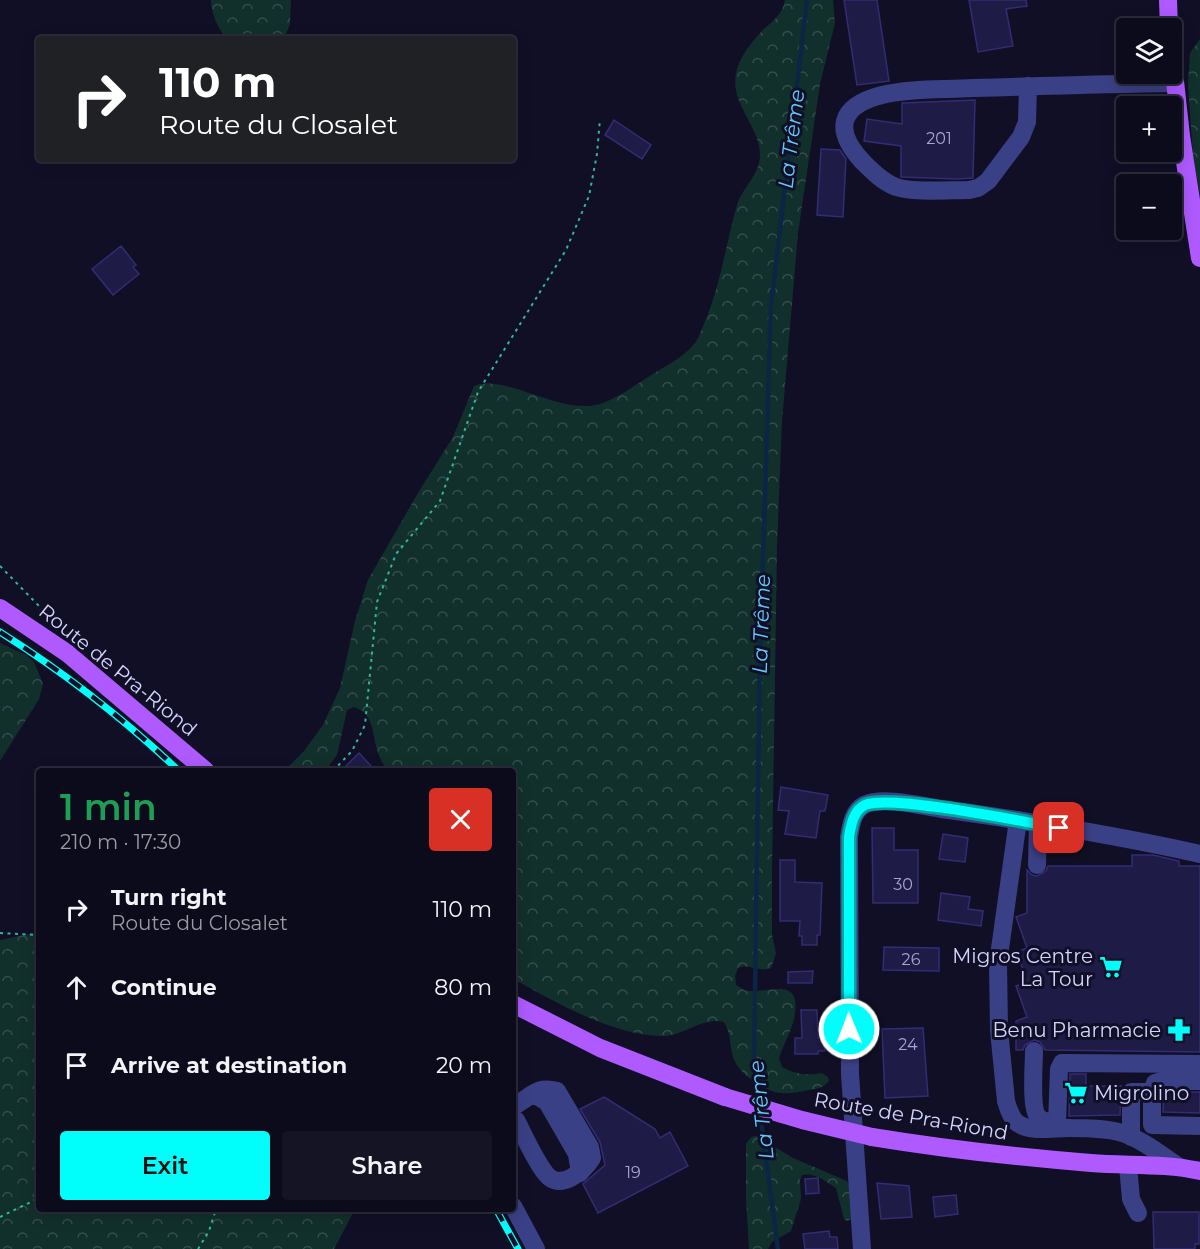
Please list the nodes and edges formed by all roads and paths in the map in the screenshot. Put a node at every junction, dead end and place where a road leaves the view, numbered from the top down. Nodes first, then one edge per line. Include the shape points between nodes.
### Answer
1 (1168, 0) edge
2 (1169, 18) edge
3 (1125, 84) edge
4 (1174, 84) edge
5 (1028, 86) junction
6 (600, 119) dead end
7 (1200, 258) edge
8 (0, 566) edge
9 (0, 608) edge
10 (41, 635) junction
11 (203, 768) edge
12 (336, 768) edge
13 (1018, 820) junction
14 (1038, 824) junction
15 (1200, 854) edge
16 (1037, 865) dead end
17 (0, 933) edge
18 (36, 935) edge
19 (516, 1006) edge
20 (1034, 1052) dead end
21 (1200, 1064) edge
22 (1200, 1081) edge
23 (1152, 1092) junction
24 (516, 1105) edge
25 (516, 1120) edge
26 (1063, 1125) junction
27 (1152, 1125) junction
28 (1200, 1126) edge
29 (1131, 1130) junction
30 (1200, 1160) edge
31 (1128, 1166) junction
32 (1179, 1167) junction
33 (1200, 1171) edge
34 (36, 1199) edge
35 (215, 1212) edge
36 (516, 1212) edge
37 (1137, 1213) dead end
38 (0, 1217) edge
39 (198, 1249) edge
40 (536, 1249) edge
41 (862, 1249) edge

1 - 2 main road
3 - 5 street
4 - 7 main road
5 - 5 street via 882,95 853,107 846,116 844,132 857,156 897,187 978,188 994,174 1025,129
6 - 12 path via 589,196 566,250 478,392 440,501 396,554 377,602 365,725 352,752
8 - 10 path via 39,606 43,620
9 - 10 main road, Route de Pra-Riond
10 - 11 main road, Route de Pra-Riond via 96,676
13 - 14 street
13 - 26 street via 998,963 1006,1101 1015,1120 1023,1125 1056,1130
13 - 41 street via 879,802 863,806 853,817 849,837 850,1074
14 - 15 street
14 - 16 street
17 - 18 path
19 - 31 main road, Route de Pra-Riond, bridge via 600,1048 725,1097 802,1120 872,1137 957,1150
20 - 26 street via 1035,1110 1041,1120
21 - 26 street via 1062,1063 1059,1069
22 - 23 street via 1161,1081 1155,1083
23 - 27 street
23 - 29 street via 1131,1092
24 - 25 street via 547,1088 557,1091 590,1147 592,1158 586,1169 571,1179 548,1176
26 - 29 street
27 - 28 street
27 - 29 street
29 - 32 street
30 - 32 main road, Route de Pra-Riond
31 - 32 main road, Route de Pra-Riond
31 - 37 street via 1131,1199
32 - 33 main road, Route de Pra-Riond
34 - 38 path
35 - 39 path
36 - 40 street

